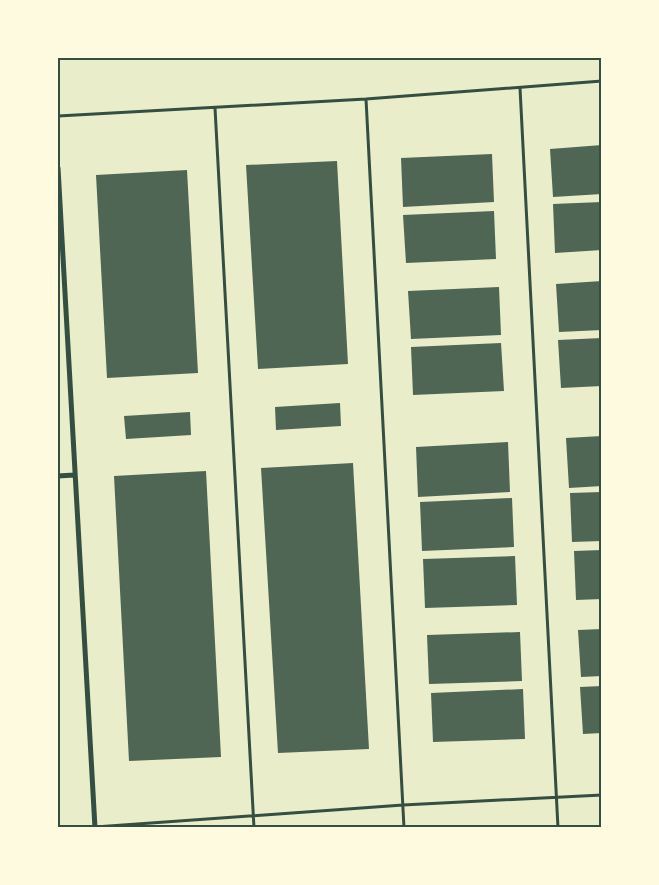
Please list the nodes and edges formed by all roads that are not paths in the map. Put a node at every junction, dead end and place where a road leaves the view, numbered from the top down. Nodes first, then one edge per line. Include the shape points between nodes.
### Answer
1 (602, 81) edge
2 (520, 88) junction
3 (366, 99) junction
4 (216, 108) junction
5 (58, 116) edge
6 (58, 168) edge
7 (74, 475) junction
8 (58, 476) edge
9 (602, 795) edge
10 (556, 797) junction
11 (403, 805) junction
12 (253, 815) junction
13 (95, 827) edge
14 (254, 828) edge
15 (404, 828) edge
16 (558, 828) edge

1 - 2 lane
2 - 3 lane
2 - 10 lane
3 - 4 lane
3 - 11 lane
4 - 5 lane
4 - 12 lane
6 - 7 street
7 - 8 street
7 - 13 street
9 - 10 lane
10 - 11 lane
10 - 16 lane
11 - 12 lane
11 - 15 lane
12 - 13 lane
12 - 14 lane

